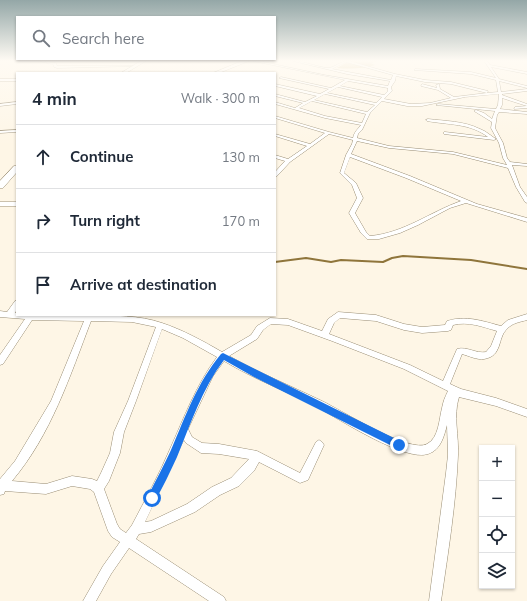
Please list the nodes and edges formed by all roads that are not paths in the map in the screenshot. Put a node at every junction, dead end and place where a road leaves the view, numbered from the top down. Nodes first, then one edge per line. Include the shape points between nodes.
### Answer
1 (291, 89) edge
2 (332, 89) edge
3 (349, 89) edge
4 (390, 89) edge
5 (439, 89) edge
6 (473, 89) edge
7 (499, 89) edge
8 (527, 89) edge
9 (325, 93) junction
10 (276, 95) edge
11 (319, 96) junction
12 (500, 96) junction
13 (383, 98) junction
14 (454, 98) junction
15 (509, 98) junction
16 (311, 100) junction
17 (527, 100) edge
18 (16, 103) edge
19 (276, 103) edge
20 (305, 103) junction
21 (377, 104) junction
22 (0, 105) edge
23 (282, 105) junction
24 (424, 105) junction
25 (527, 106) edge
26 (462, 107) junction
27 (276, 108) edge
28 (473, 108) junction
29 (295, 109) junction
30 (498, 110) junction
31 (368, 113) junction
32 (527, 113) edge
33 (276, 117) edge
34 (428, 120) dead end
35 (494, 122) junction
36 (362, 124) junction
37 (16, 131) edge
38 (0, 132) edge
39 (328, 133) junction
40 (445, 133) dead end
41 (276, 135) edge
42 (354, 138) junction
43 (492, 138) junction
44 (501, 143) junction
45 (309, 145) junction
46 (348, 155) junction
47 (276, 156) edge
48 (288, 161) junction
49 (510, 165) junction
50 (527, 165) edge
51 (16, 169) edge
52 (276, 174) edge
53 (0, 186) edge
54 (466, 201) junction
55 (527, 201) edge
56 (0, 204) edge
57 (16, 204) edge
58 (527, 220) edge
59 (16, 304) edge
60 (0, 314) edge
61 (10, 314) junction
62 (16, 315) edge
63 (23, 316) edge
64 (30, 317) junction
65 (527, 317) edge
66 (89, 318) junction
67 (160, 325) junction
68 (502, 329) junction
69 (324, 335) junction
70 (223, 356) junction
71 (0, 362) edge
72 (445, 386) junction
73 (458, 394) junction
74 (527, 413) edge
75 (183, 429) junction
76 (319, 445) dead end
77 (257, 456) junction
78 (1, 487) edge
79 (98, 488) junction
80 (136, 529) junction
81 (128, 542) junction
82 (89, 601) edge
83 (220, 601) edge
84 (435, 601) edge

1 - 11 street
2 - 9 street
3 - 13 street
4 - 13 street
5 - 14 street
6 - 12 street
7 - 12 street
8 - 12 street
9 - 11 street
9 - 21 street
10 - 20 street
11 - 16 street
12 - 14 street
12 - 15 street
12 - 30 street
13 - 21 street
13 - 24 street via 405,105
14 - 24 street
14 - 28 street
15 - 17 street
15 - 25 street
16 - 20 street
16 - 31 street
18 - 22 street
19 - 23 street
20 - 29 street
21 - 31 street
23 - 27 street
23 - 29 street
24 - 26 street
25 - 30 street
26 - 28 street
26 - 35 street via 480,112
28 - 30 street
29 - 36 street
30 - 32 street
30 - 35 street
31 - 36 street
33 - 39 street
34 - 43 street via 469,125 486,132
35 - 44 street via 493,128
36 - 42 street
37 - 38 street
39 - 42 street
39 - 45 street
40 - 43 street
41 - 45 street
42 - 46 street
42 - 49 street via 393,148 453,153
43 - 44 street
44 - 49 street
45 - 48 street
46 - 54 street
46 - 54 street via 342,173 354,184 360,198 352,213 369,238 408,228
47 - 48 street
48 - 52 street
49 - 50 street
49 - 55 street via 518,187
51 - 53 highway
54 - 58 street
56 - 57 street
59 - 61 street
60 - 61 street
61 - 62 street
63 - 64 street
64 - 66 street
64 - 71 street
65 - 68 street via 515,320
66 - 67 street
66 - 78 street via 58,396 42,427 19,465
67 - 70 street
67 - 79 street via 119,432 106,477
68 - 69 street via 476,322 454,321 448,328 429,330 404,327 370,318 338,315 331,321
68 - 72 street via 497,344 488,354 480,356 460,351
69 - 70 street via 288,322 270,321 260,328 254,338
69 - 72 street via 407,367
70 - 73 street via 385,439 415,450 426,451 436,444 444,424 448,398 451,394
70 - 75 street via 210,373
72 - 73 street
73 - 74 street via 496,402
73 - 84 street via 453,404 453,453
75 - 77 street via 189,440 201,448
75 - 80 street
76 - 77 street via 304,476 300,478
77 - 80 street via 235,482 191,508 151,526
78 - 79 street via 46,489 72,481 92,484
79 - 81 street via 112,527
80 - 81 street
81 - 82 street via 107,570
81 - 83 street

